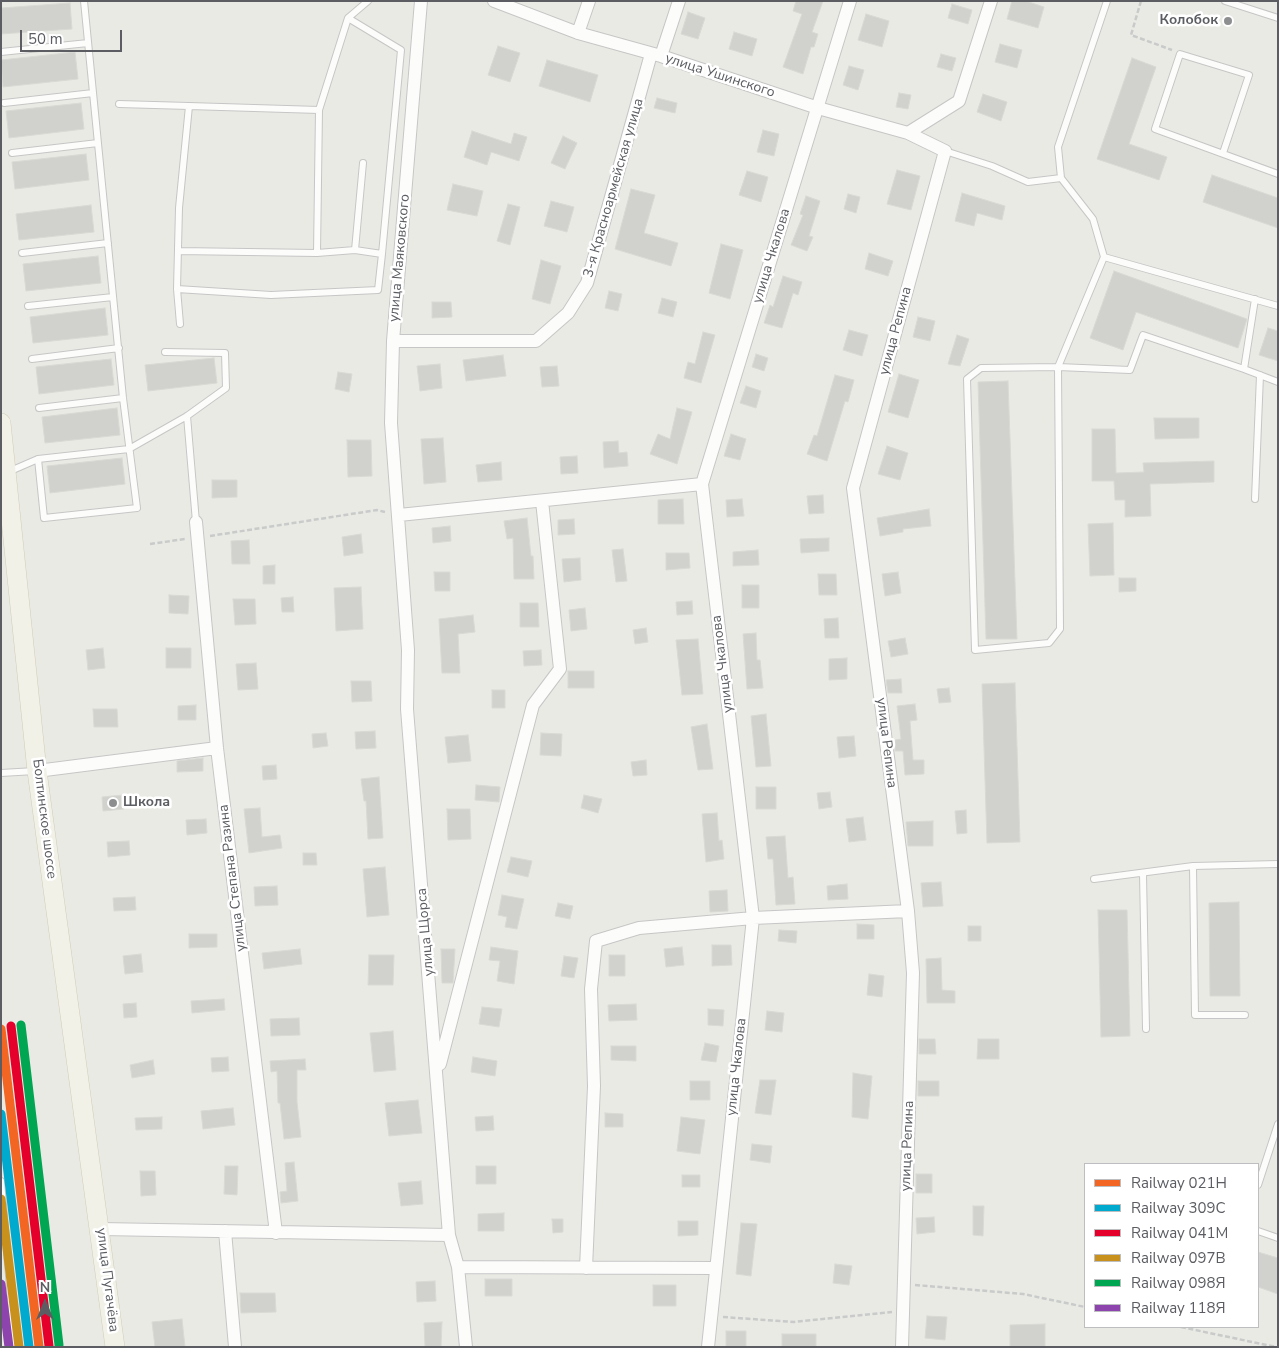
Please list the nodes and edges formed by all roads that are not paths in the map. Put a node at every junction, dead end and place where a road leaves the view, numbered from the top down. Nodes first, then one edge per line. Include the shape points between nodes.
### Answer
1 (84, 1) edge
2 (368, 1) edge
3 (421, 1) edge
4 (494, 1) edge
5 (588, 1) edge
6 (678, 1) edge
7 (850, 1) edge
8 (991, 1) edge
9 (1107, 1) edge
10 (1225, 1) edge
11 (348, 18) junction
12 (1278, 18) edge
13 (578, 33) junction
14 (88, 43) junction
15 (1, 52) edge
16 (656, 55) junction
17 (93, 93) junction
18 (4, 103) dead end
19 (119, 104) dead end
20 (189, 106) junction
21 (818, 108) junction
22 (319, 110) junction
23 (908, 133) junction
24 (98, 143) junction
25 (945, 151) junction
26 (12, 153) dead end
27 (1223, 153) junction
28 (363, 163) dead end
29 (1278, 174) edge
30 (1061, 178) junction
31 (108, 243) junction
32 (178, 250) junction
33 (355, 250) junction
34 (22, 253) dead end
35 (317, 253) junction
36 (382, 254) junction
37 (1104, 257) junction
38 (177, 289) junction
39 (113, 297) junction
40 (1255, 299) junction
41 (28, 306) dead end
42 (1278, 306) edge
43 (180, 324) dead end
44 (393, 341) junction
45 (119, 348) junction
46 (165, 352) dead end
47 (32, 359) dead end
48 (1058, 367) junction
49 (1244, 369) junction
50 (1260, 375) junction
51 (1278, 382) edge
52 (123, 398) junction
53 (39, 408) dead end
54 (187, 416) junction
55 (1, 423) edge
56 (130, 449) junction
57 (38, 459) junction
58 (7, 472) junction
59 (702, 484) junction
60 (1255, 499) dead end
61 (542, 502) junction
62 (399, 515) junction
63 (196, 522) joint
64 (217, 748) junction
65 (38, 771) junction
66 (1, 773) edge
67 (1278, 864) edge
68 (1193, 866) junction
69 (1143, 874) junction
70 (1094, 879) dead end
71 (908, 911) junction
72 (753, 918) junction
73 (1245, 1015) dead end
74 (1146, 1029) dead end
75 (438, 1074) junction
76 (1278, 1124) edge
77 (1, 1182) edge
78 (1259, 1182) edge
79 (99, 1222) junction
80 (225, 1231) junction
81 (1259, 1231) edge
82 (276, 1233) junction
83 (450, 1235) junction
84 (1278, 1238) edge
85 (458, 1268) junction
86 (586, 1268) junction
87 (714, 1268) junction
88 (15, 1347) edge
89 (115, 1347) edge
90 (234, 1347) edge
91 (466, 1347) edge
92 (708, 1347) edge
93 (902, 1347) edge

1 - 14 lane
2 - 11 lane
3 - 44 street, улица Маяковского
4 - 13 street, улица Ушинского
5 - 13 street
6 - 16 street, 3-я Красноармейская улица
7 - 21 street, улица Чкалова
8 - 23 street via 959,101
9 - 30 lane via 1058,147
10 - 12 lane
11 - 22 lane
11 - 36 lane via 400,50
13 - 16 street, улица Ушинского
14 - 15 lane
14 - 17 lane
16 - 21 street, улица Ушинского
16 - 44 street, 3-я Красноармейская улица via 587,282 568,313 536,341
17 - 18 lane
17 - 24 lane
19 - 20 lane
20 - 22 lane
20 - 32 lane
21 - 23 street, улица Ушинского
21 - 59 street, улица Чкалова
22 - 35 lane
23 - 25 street, улица Ушинского
24 - 26 lane
24 - 31 lane
25 - 30 lane via 1028,182
25 - 71 street, улица Репина via 853,488
27 - 27 lane via 1154,130 1180,54 1249,75
27 - 29 lane
28 - 33 lane
30 - 37 lane via 1093,219
31 - 34 lane
31 - 39 lane
32 - 35 lane
32 - 38 lane
33 - 35 lane
33 - 36 lane
36 - 38 lane via 378,290 270,295
37 - 40 lane
37 - 48 lane
38 - 43 lane
39 - 41 lane
39 - 45 lane
40 - 42 lane
40 - 49 lane
44 - 62 street, улица Маяковского via 391,423
45 - 47 lane
45 - 52 lane
46 - 54 lane via 225,353 226,388
48 - 48 lane via 981,368 967,379 975,650 1049,643 1060,629
48 - 49 lane via 1130,370 1143,335
49 - 50 lane
50 - 51 lane
50 - 60 lane
52 - 53 lane
52 - 56 lane
54 - 56 lane
54 - 63 lane
55 - 58 main road, Болтинское шоссе
56 - 57 lane
56 - 57 lane via 137,508 119,510 44,518
57 - 58 lane
58 - 65 main road, Болтинское шоссе
59 - 61 street
59 - 72 street, улица Чкалова
61 - 62 street
61 - 75 street via 560,669 533,705
62 - 75 street, улица Щорса via 408,650 407,710
63 - 64 street, улица Степана Разина
64 - 65 street
64 - 82 street, улица Степана Разина
65 - 66 lane
65 - 79 main road, Болтинское шоссе
67 - 68 lane
68 - 69 lane
68 - 73 lane via 1195,1015
69 - 70 lane
69 - 74 lane
71 - 72 street
71 - 93 street, улица Репина via 913,974
72 - 86 street via 639,928 596,941 591,989 594,1086
72 - 87 street, улица Чкалова
75 - 83 street, улица Щорса
76 - 78 lane
77 - 88 lane
79 - 80 street
79 - 89 main road, улица Пугачёва
80 - 82 street
80 - 90 street
81 - 84 lane
82 - 83 street
83 - 85 street, улица Щорса
85 - 86 street
85 - 91 street, улица Щорса
86 - 87 street
87 - 92 street, улица Чкалова

